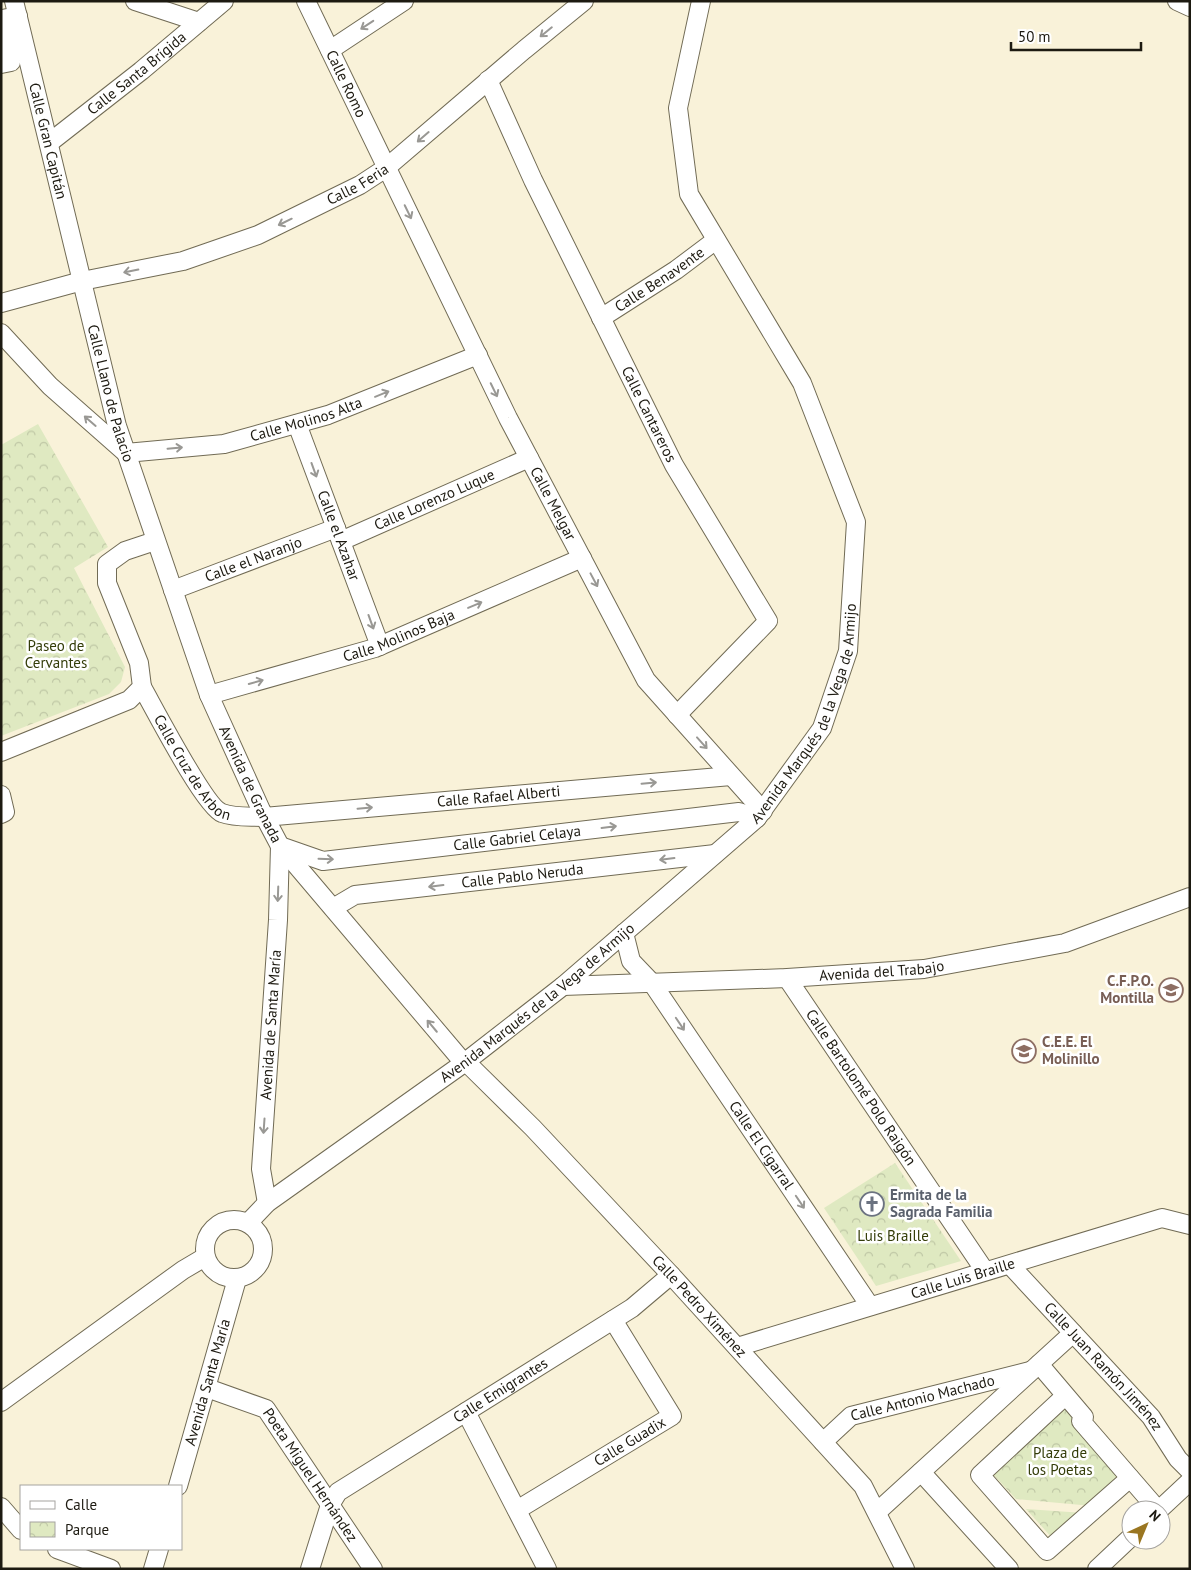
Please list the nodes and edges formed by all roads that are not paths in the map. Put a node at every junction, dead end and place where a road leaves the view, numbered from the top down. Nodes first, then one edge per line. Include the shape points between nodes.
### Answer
1 (135, 1) edge
2 (224, 1) edge
3 (306, 1) edge
4 (404, 1) edge
5 (584, 1) edge
6 (701, 1) edge
7 (1177, 1) edge
8 (1190, 7) edge
9 (16, 9) edge
10 (199, 22) junction
11 (330, 50) junction
12 (1, 64) edge
13 (488, 80) junction
14 (49, 143) junction
15 (386, 168) junction
16 (716, 240) junction
17 (82, 281) junction
18 (1, 303) edge
19 (601, 318) junction
20 (1, 333) edge
21 (478, 355) junction
22 (297, 424) junction
23 (126, 453) junction
24 (529, 458) junction
25 (338, 535) junction
26 (155, 541) junction
27 (582, 558) junction
28 (172, 590) junction
29 (380, 646) junction
30 (142, 687) junction
31 (209, 695) junction
32 (677, 715) junction
33 (1, 752) edge
34 (731, 776) junction
35 (1, 796) edge
36 (1, 814) edge
37 (760, 814) junction
38 (264, 817) junction
39 (280, 846) junction
40 (715, 854) junction
41 (1190, 898) edge
42 (333, 908) junction
43 (624, 933) junction
44 (787, 978) junction
45 (652, 983) junction
46 (562, 986) junction
47 (465, 1063) junction
48 (267, 1203) junction
49 (248, 1224) junction
50 (1190, 1225) edge
51 (205, 1257) junction
52 (1010, 1265) junction
53 (985, 1272) junction
54 (671, 1275) junction
55 (237, 1279) junction
56 (870, 1306) junction
57 (613, 1320) junction
58 (1073, 1333) junction
59 (737, 1347) junction
60 (1036, 1367) junction
61 (207, 1388) junction
62 (1066, 1396) junction
63 (1, 1402) edge
64 (466, 1412) junction
65 (823, 1442) junction
66 (1190, 1471) edge
67 (921, 1472) junction
68 (1130, 1478) junction
69 (1190, 1481) edge
70 (178, 1485) edge
71 (1150, 1500) edge
72 (1170, 1500) edge
73 (330, 1505) junction
74 (1, 1507) edge
75 (517, 1510) junction
76 (878, 1512) junction
77 (20, 1529) edge
78 (1121, 1547) edge
79 (60, 1550) edge
80 (159, 1550) edge
81 (111, 1569) edge
82 (153, 1569) edge
83 (310, 1569) edge
84 (373, 1569) edge
85 (547, 1569) edge
86 (905, 1569) edge
87 (1009, 1569) edge
88 (1098, 1569) edge

1 - 10 street
2 - 10 street, Calle Santa Brígida
3 - 11 street, Calle Romo
4 -> 11 street
5 -> 13 street, Calle Feria
6 - 16 street, Avenida Marqués de la Vega de Armijo via 678,108 689,194
7 - 8 street
9 - 12 street via 2,19 10,62
9 - 14 street, Calle Gran Capitán
10 - 14 street, Calle Santa Brígida
11 - 15 street, Calle Romo
13 -> 15 street, Calle Feria
13 - 19 street, Calle Cantareros
14 - 17 street, Calle Gran Capitán
15 -> 17 street, Calle Feria via 360,185 258,235 183,261
15 -> 21 street, Calle Melgar
16 - 19 street, Calle Benavente
16 - 37 street, Avenida Marqués de la Vega de Armijo via 802,383 856,522 848,651 822,728
17 - 18 street, Calle Feria
17 - 23 street, Calle Llano de Palacio
19 - 32 street, Calle Cantareros via 674,465 768,621
23 -> 20 street, Calle Llano de Palacio via 50,386
22 -> 21 street, Calle Molinos Alta via 328,415
21 -> 24 street, Calle Melgar
23 -> 22 street, Calle Molinos Alta via 224,444
22 -> 25 street, Calle el Azahar
23 - 26 street, Avenida de Granada
24 - 25 street, Calle Lorenzo Luque
24 - 27 street, Calle Melgar
25 - 28 street, Calle el Naranjo
25 -> 29 street, Calle el Azahar
26 - 28 street, Avenida de Granada
26 - 30 street via 125,551 107,564 107,583 140,663
29 -> 27 street, Calle Molinos Baja
27 -> 32 street, Calle Melgar via 646,680
28 - 31 street, Avenida de Granada
31 -> 29 street, Calle Molinos Baja
30 - 33 street via 129,700
30 - 38 street, Calle Cruz de Arbon via 213,806 221,813
31 - 38 street, Avenida de Granada
32 -> 34 street, Calle Melgar
34 - 37 street, Calle Melgar
38 -> 34 street, Calle Rafael Alberti
35 - 36 street via 5,812
39 -> 37 street, Calle Gabriel Celaya via 323,861 739,812
37 - 40 street, Avenida Marqués de la Vega de Armijo
38 - 39 street, Avenida de Granada
39 - 42 street, Avenida de Granada
39 -> 48 street, Avenida de Santa María via 261,1169
40 -> 42 street, Calle Pablo Neruda via 355,895
40 - 43 street, Avenida Marqués de la Vega de Armijo
41 - 44 street, Avenida del Trabajo via 1065,944 924,970
47 -> 42 street, Avenida de Granada
43 - 45 street, Calle El Cigarral via 631,961
43 - 46 street, Avenida Marqués de la Vega de Armijo
44 - 45 street, Avenida del Trabajo
44 - 53 street, Calle Bartolomé Polo Raigón
45 - 46 street, Avenida del Trabajo
45 -> 56 street, Calle El Cigarral
46 - 47 street, Avenida Marqués de la Vega de Armijo
47 - 48 street, Avenida Marqués de la Vega de Armijo
47 - 54 street, Calle Pedro Ximénez via 533,1128
48 - 49 street, Avenida Marqués de la Vega de Armijo
49 - 51 street via 231,1219 219,1223 209,1232 204,1243
49 - 55 street via 261,1237 264,1251 250,1274
50 - 52 street, Calle Luis Braille via 1162,1218
51 - 55 street via 212,1269 223,1277
51 - 63 street
52 - 53 street, Calle Luis Braille
52 - 58 street, Calle Juan Ramón Jiménez
53 - 56 street, Calle Luis Braille
54 - 57 street, Calle Emigrantes
54 - 59 street, Calle Pedro Ximénez
55 - 61 street, Avenida Santa María
56 - 59 street, Calle Luis Braille
57 - 64 street, Calle Emigrantes
57 - 75 street, Calle Guadix via 672,1416
58 - 60 street, Calle Antonio Machado
58 - 66 street, Calle Juan Ramón Jiménez via 1151,1417 1178,1459
59 - 65 street, Calle Pedro Ximénez
60 - 62 street
60 - 65 street, Calle Antonio Machado via 851,1416
60 - 67 street, Calle Antonio Machado
61 - 70 street, Avenida Santa María
61 - 73 street, Poeta Miguel Hernández via 266,1409
62 - 68 street via 1084,1417 1081,1421
62 - 68 street via 980,1475 1047,1550
64 - 73 street, Calle Emigrantes via 338,1492
64 - 75 street
65 - 76 street, Calle Pedro Ximénez via 863,1486
67 - 76 street, Calle Antonio Machado
67 - 87 street
68 - 71 street
69 - 72 street
73 - 83 street
73 - 84 street, Poeta Miguel Hernández
74 - 77 street
75 - 85 street
76 - 86 street, Calle Pedro Ximénez
78 - 88 street
79 - 81 street
80 - 82 street

